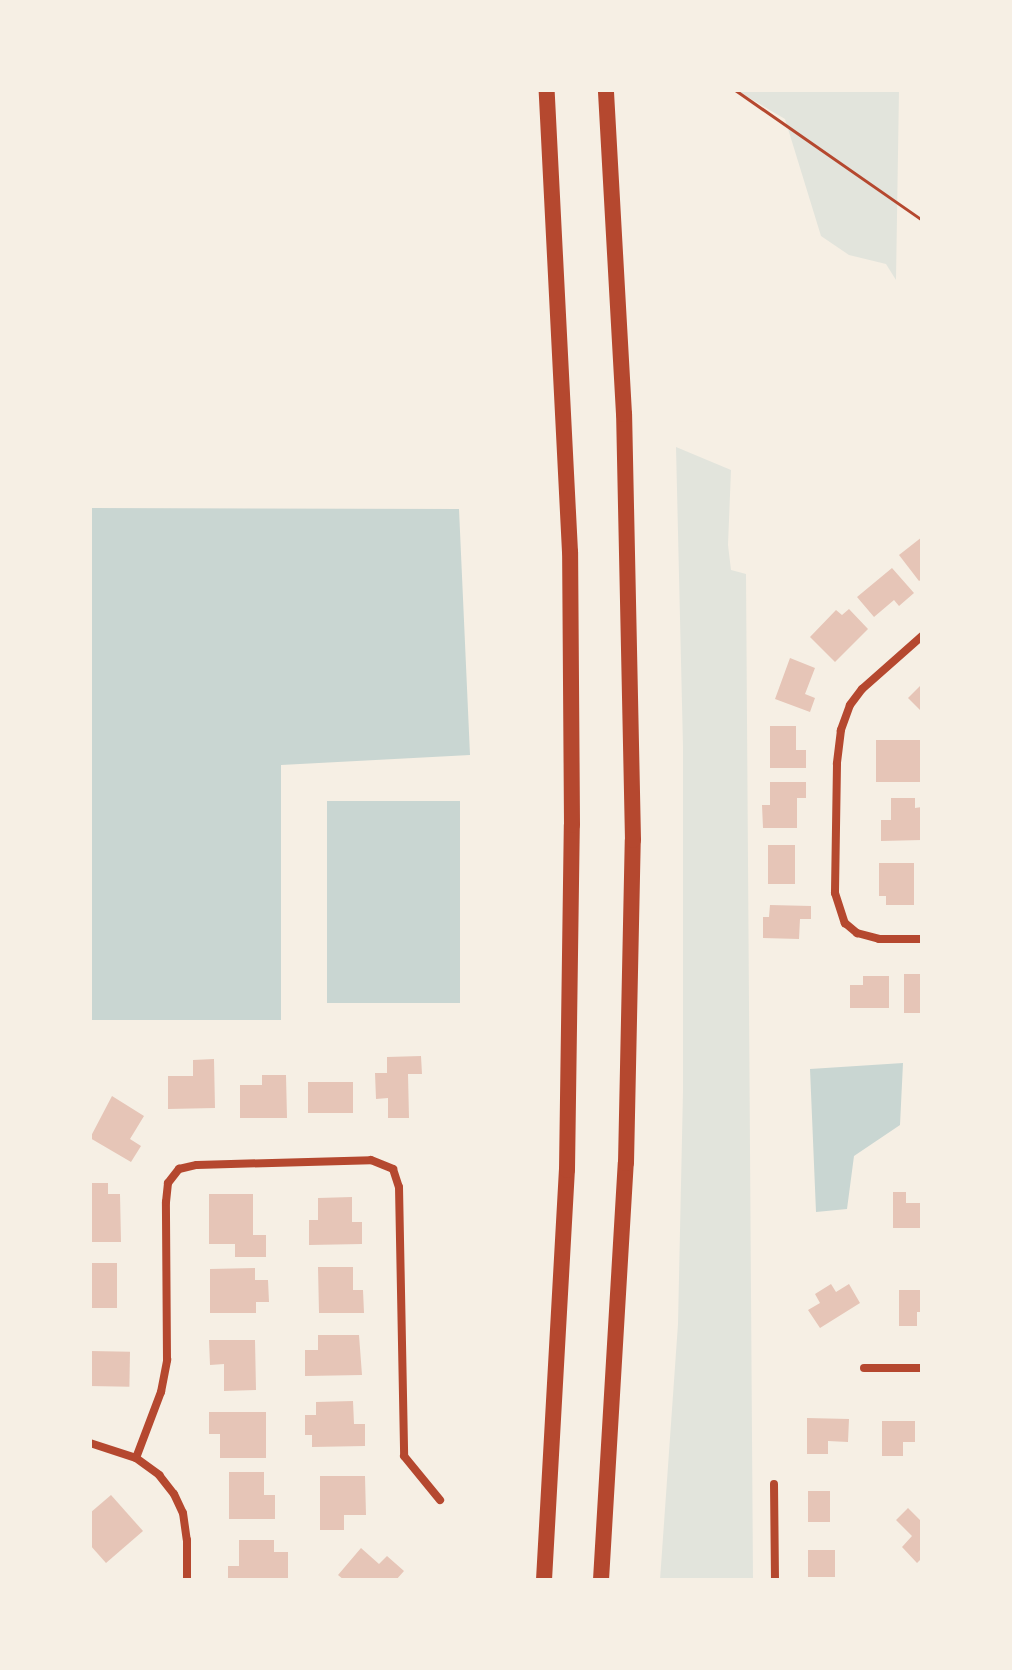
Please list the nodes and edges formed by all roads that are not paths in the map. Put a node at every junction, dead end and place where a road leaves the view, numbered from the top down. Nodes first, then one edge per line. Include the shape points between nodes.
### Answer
1 (547, 90) edge
2 (606, 90) edge
3 (922, 636) edge
4 (922, 939) edge
5 (864, 1368) dead end
6 (922, 1368) edge
7 (90, 1443) edge
8 (136, 1458) junction
9 (774, 1484) dead end
10 (440, 1500) dead end
11 (187, 1580) edge
12 (544, 1580) edge
13 (601, 1580) edge
14 (775, 1580) edge

1 - 12 highway via 570,552 572,825 567,1170
2 - 13 highway via 624,414 633,840 626,1163
3 - 4 street via 862,689 841,730 835,893 845,923 857,933
5 - 6 street
7 - 8 street
8 - 10 street via 167,1360 166,1202 168,1183 179,1169 371,1160 393,1169 399,1187 404,1456
8 - 11 street via 159,1475 183,1513
9 - 14 street

